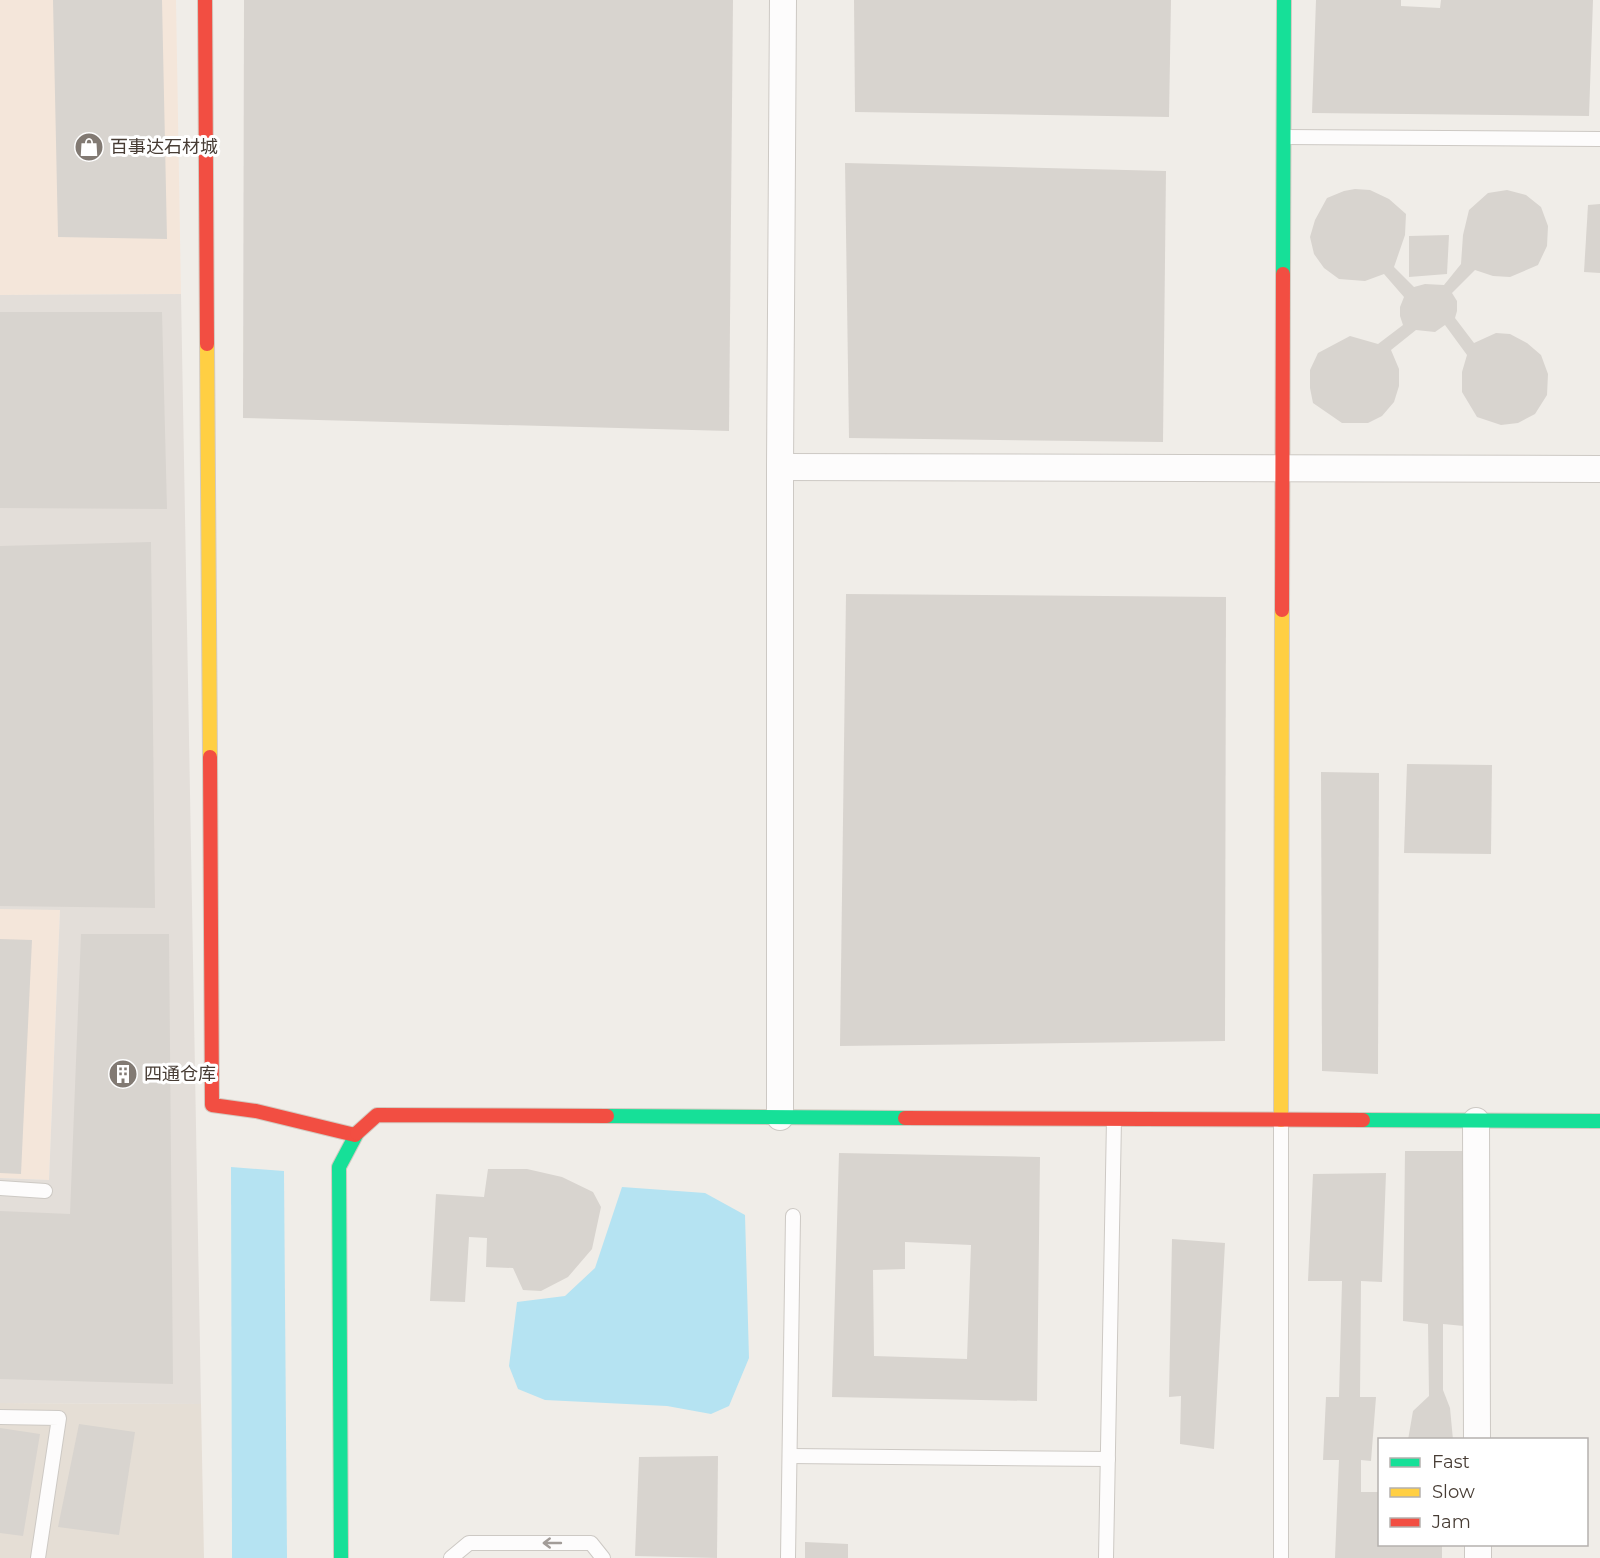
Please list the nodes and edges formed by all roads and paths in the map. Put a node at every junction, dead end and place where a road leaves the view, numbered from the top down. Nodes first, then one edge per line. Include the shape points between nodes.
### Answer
1 (205, 0) edge
2 (783, 0) edge
3 (1284, 0) edge
4 (1284, 136) junction
5 (1600, 139) edge
6 (780, 467) junction
7 (1283, 468) junction
8 (1600, 469) edge
9 (780, 1117) junction
10 (1114, 1119) junction
11 (1281, 1120) junction
12 (1476, 1121) junction
13 (1600, 1121) edge
14 (355, 1135) junction
15 (0, 1188) edge
16 (45, 1191) dead end
17 (793, 1216) dead end
18 (0, 1417) edge
19 (1477, 1438) edge
20 (790, 1456) junction
21 (1108, 1459) junction
22 (38, 1558) edge
23 (341, 1558) edge
24 (451, 1558) edge
25 (603, 1558) edge
26 (788, 1558) edge
27 (1106, 1558) edge
28 (1281, 1558) edge

1 - 14 street via 212,1105 256,1111
2 - 6 street
3 - 4 street
4 - 5 lane
4 - 7 street
6 - 7 street
6 - 9 street
7 - 8 street
7 - 11 street
9 - 10 street
9 - 14 street via 377,1115
10 - 11 street
10 - 21 lane
11 - 12 street
11 - 28 lane
12 - 13 street
12 - 19 street
14 - 23 street via 339,1167
15 - 16 lane
17 - 20 lane
18 - 22 lane via 59,1418
20 - 21 lane
20 - 26 lane
21 - 27 lane
25 -> 24 lane via 591,1543 469,1543

